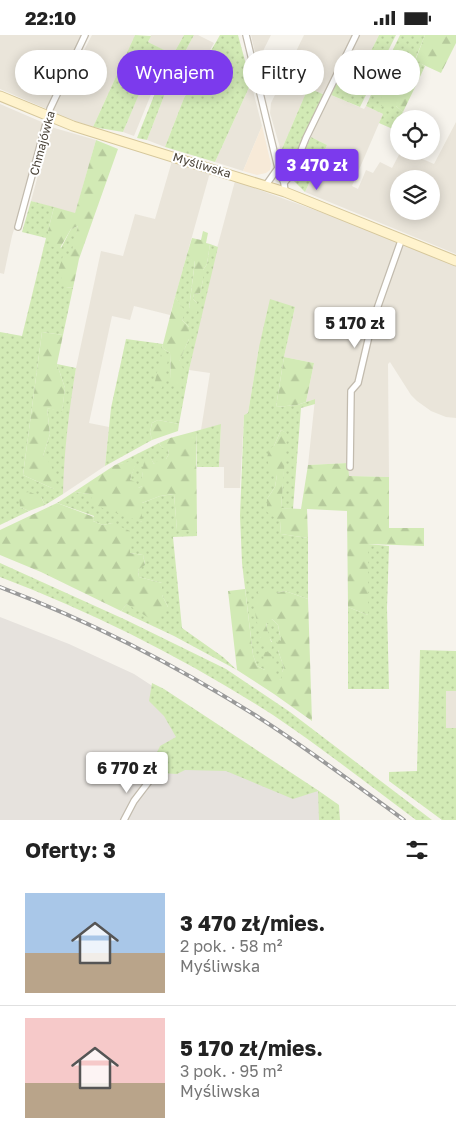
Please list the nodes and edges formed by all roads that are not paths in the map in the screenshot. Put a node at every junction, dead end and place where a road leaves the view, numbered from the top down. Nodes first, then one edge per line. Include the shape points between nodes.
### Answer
1 (86, 35) edge
2 (246, 35) edge
3 (356, 35) edge
4 (0, 96) edge
5 (48, 117) junction
6 (278, 168) junction
7 (266, 185) junction
8 (285, 187) junction
9 (18, 227) dead end
10 (402, 238) junction
11 (456, 261) edge
12 (350, 467) dead end
13 (150, 781) dead end
14 (124, 820) edge

1 - 5 street, Chmajówka
2 - 6 street
3 - 8 street
4 - 5 street, Myśliwska
5 - 7 street, Myśliwska
5 - 9 street, Chmajówka
6 - 7 street
6 - 8 street
7 - 8 street, Myśliwska
8 - 10 street, Myśliwska
10 - 11 street, Myśliwska
10 - 12 street via 372,323 358,383 351,391
13 - 14 street

